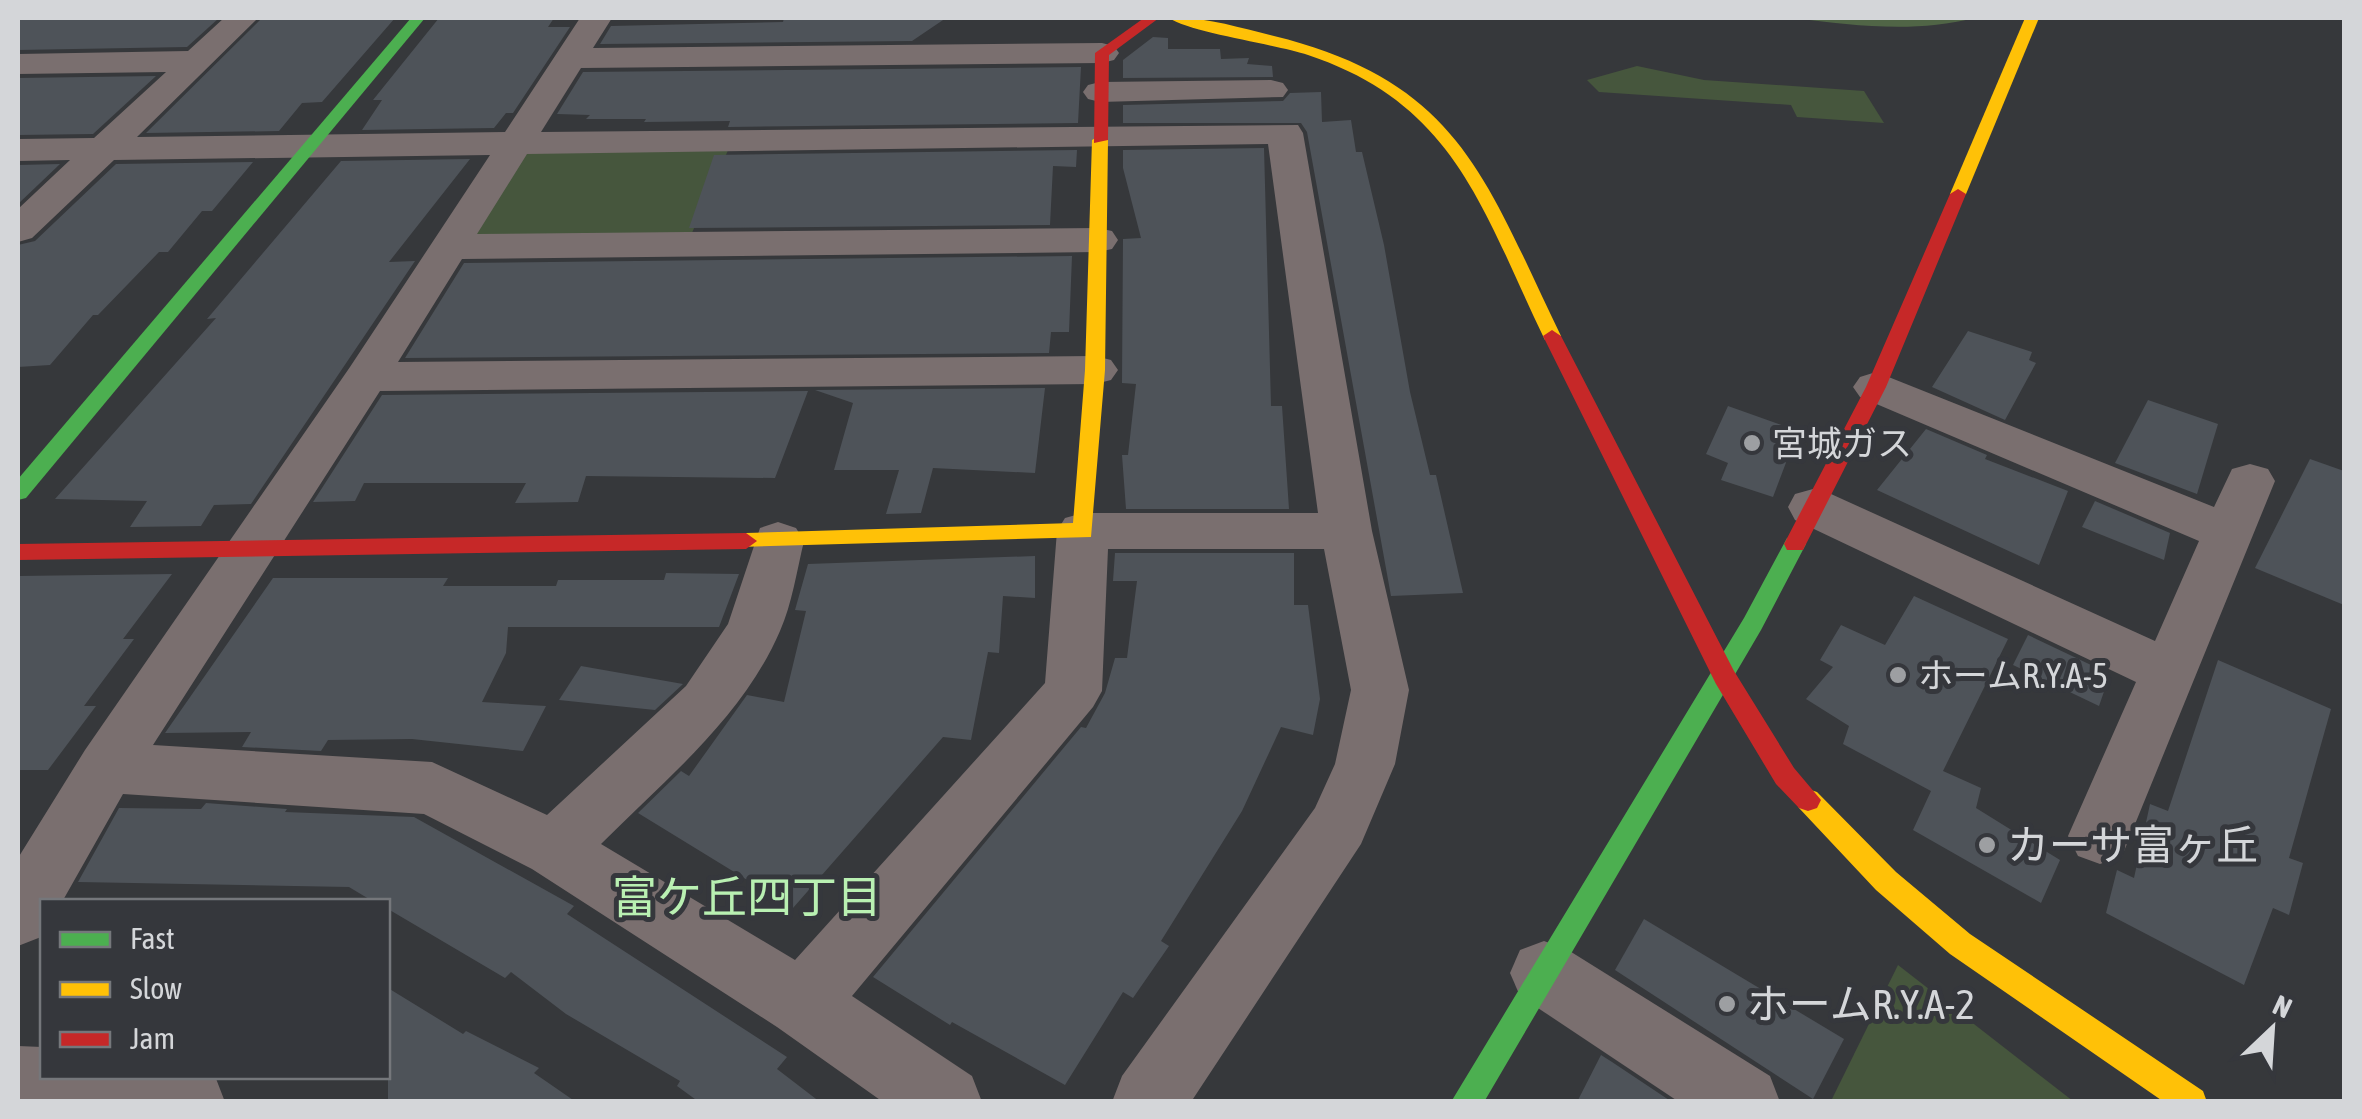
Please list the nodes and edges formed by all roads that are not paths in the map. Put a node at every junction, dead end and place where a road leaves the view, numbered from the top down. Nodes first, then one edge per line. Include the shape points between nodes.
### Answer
1 (242, 18) edge
2 (418, 18) edge
3 (596, 18) edge
4 (827, 18) edge
5 (1152, 18) edge
6 (1176, 18) edge
7 (2032, 18) edge
8 (1102, 53) junction
9 (813, 54) junction
10 (569, 58) junction
11 (196, 61) junction
12 (18, 64) edge
13 (1271, 90) dead end
14 (1100, 92) junction
15 (1098, 137) junction
16 (514, 143) junction
17 (308, 146) junction
18 (106, 148) junction
19 (18, 150) edge
20 (18, 230) edge
21 (1098, 240) junction
22 (446, 246) junction
23 (1095, 370) junction
24 (366, 377) junction
25 (1876, 387) junction
26 (2250, 481) dead end
27 (18, 493) edge
28 (1814, 507) junction
29 (1083, 531) junction
30 (1346, 531) junction
31 (2228, 533) junction
32 (778, 542) junction
33 (253, 546) junction
34 (18, 552) edge
35 (2170, 673) junction
36 (1725, 677) junction
37 (106, 768) junction
38 (2100, 836) dead end
39 (554, 849) junction
40 (18, 916) edge
41 (1544, 974) junction
42 (802, 1003) junction
43 (18, 1082) edge
44 (189, 1102) edge
45 (946, 1102) edge
46 (1148, 1102) edge
47 (1466, 1102) edge
48 (1744, 1102) edge
49 (2192, 1102) edge

1 - 11 street
2 - 17 street
3 - 10 street
4 - 9 street
5 - 8 street
6 - 36 street via 1333,60 1397,92 1437,125 1477,188
7 - 25 street
8 - 9 street
8 - 14 street
9 - 10 street
10 - 16 street
11 - 12 street
11 - 18 street
13 - 14 street
14 - 15 street
15 - 16 street
15 - 21 street
15 - 30 street via 1284,133
16 - 17 street
16 - 22 street
17 - 18 street
17 - 27 street
18 - 19 street
18 - 20 street
21 - 22 street
21 - 23 street
22 - 24 street
23 - 24 street
23 - 29 street
24 - 33 street
25 - 28 street
25 - 31 street
26 - 31 street
28 - 35 street
28 - 36 street
29 - 30 street
29 - 32 street
29 - 42 street via 1073,691
30 - 46 street via 1380,690 1364,764 1339,826
31 - 35 street
32 - 33 street
32 - 39 street via 754,629 706,703
33 - 34 street
33 - 37 street
35 - 38 street
36 - 41 street
36 - 49 street via 1786,776 1886,881 1960,944
37 - 39 street via 432,788
37 - 40 street
39 - 42 street
41 - 47 street
41 - 48 street
42 - 45 street
43 - 44 street via 163,1088

